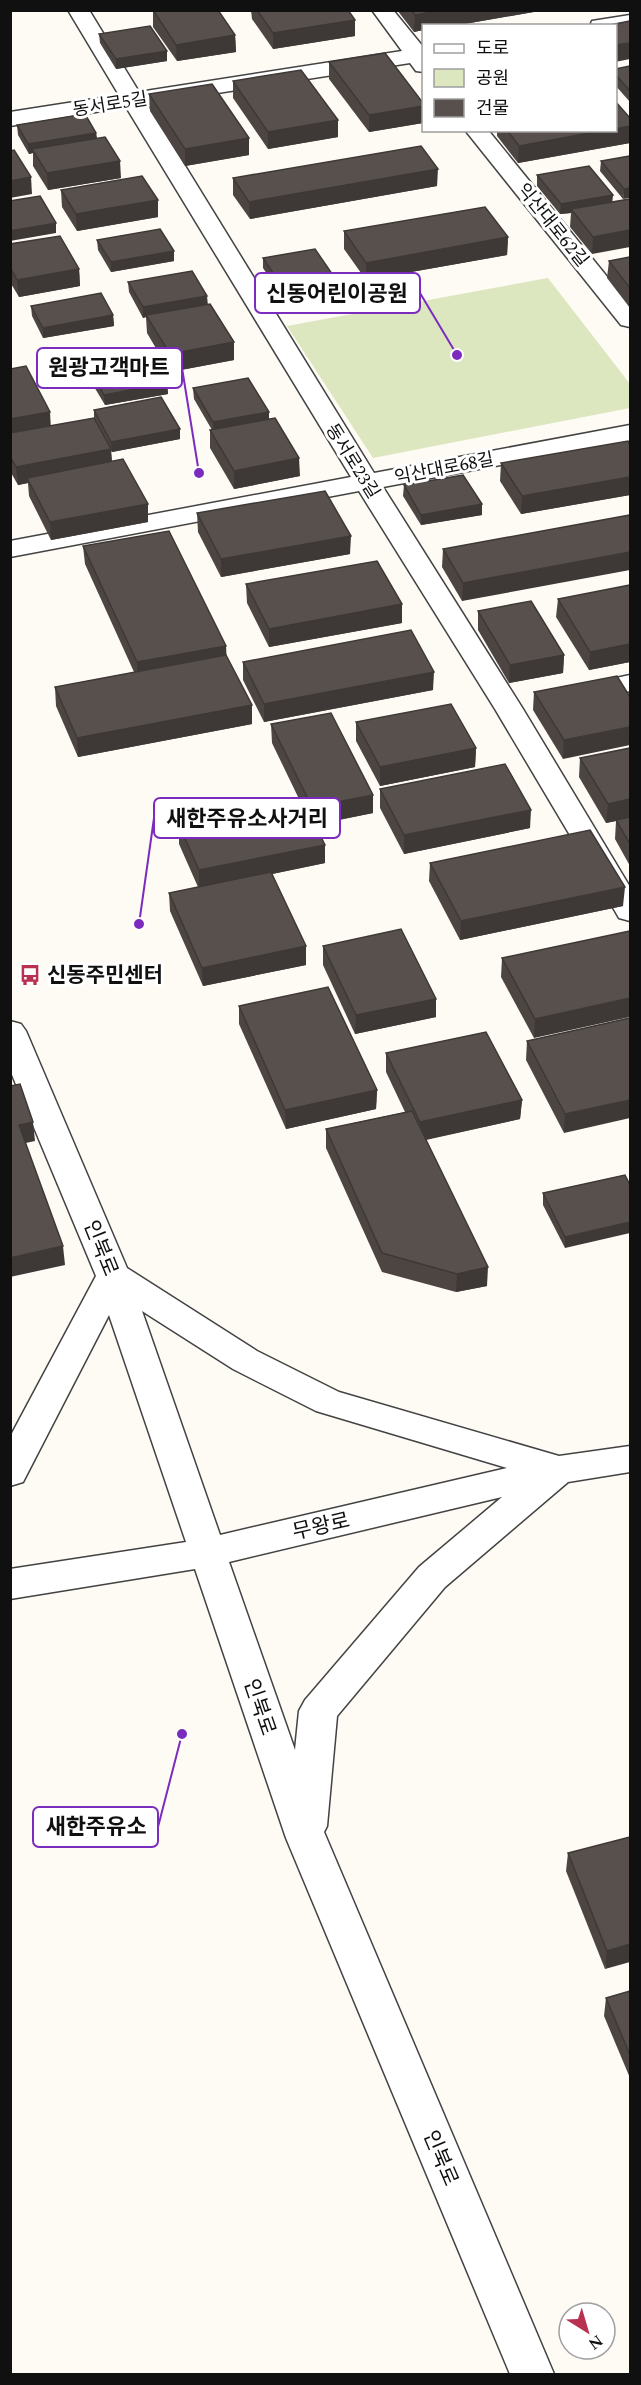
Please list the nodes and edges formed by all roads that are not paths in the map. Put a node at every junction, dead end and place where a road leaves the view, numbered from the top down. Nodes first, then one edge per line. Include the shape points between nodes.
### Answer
1 (78, 10) edge
2 (382, 10) edge
3 (630, 21) edge
4 (612, 24) edge
5 (421, 59) edge
6 (133, 101) junction
7 (10, 119) edge
8 (478, 132) edge
9 (630, 320) edge
10 (630, 433) edge
11 (367, 483) junction
12 (10, 549) edge
13 (630, 683) edge
14 (532, 704) junction
15 (630, 911) edge
16 (10, 1031) edge
17 (113, 1276) junction
18 (630, 1459) edge
19 (558, 1470) junction
20 (10, 1472) edge
21 (206, 1553) junction
22 (10, 1584) edge
23 (306, 1838) junction
24 (532, 2374) edge

1 - 6 street, 동서로23길
2 - 5 street
3 - 4 street
5 - 6 street, 동서로5길
6 - 7 street, 동서로5길
6 - 11 street, 동서로23길
8 - 9 street, 익산대로62길
10 - 11 street, 익산대로68길
11 - 12 street, 익산대로68길
11 - 14 street, 동서로23길
13 - 14 street
14 - 15 street, 동서로23길
16 - 17 street, 인북로
17 - 19 street via 245,1360 328,1402
17 - 20 street
17 - 21 street, 인북로
18 - 19 street, 무왕로
19 - 21 street, 무왕로
19 - 23 street via 432,1577 318,1711
21 - 22 street, 무왕로
21 - 23 street, 인북로
23 - 24 street, 인북로

